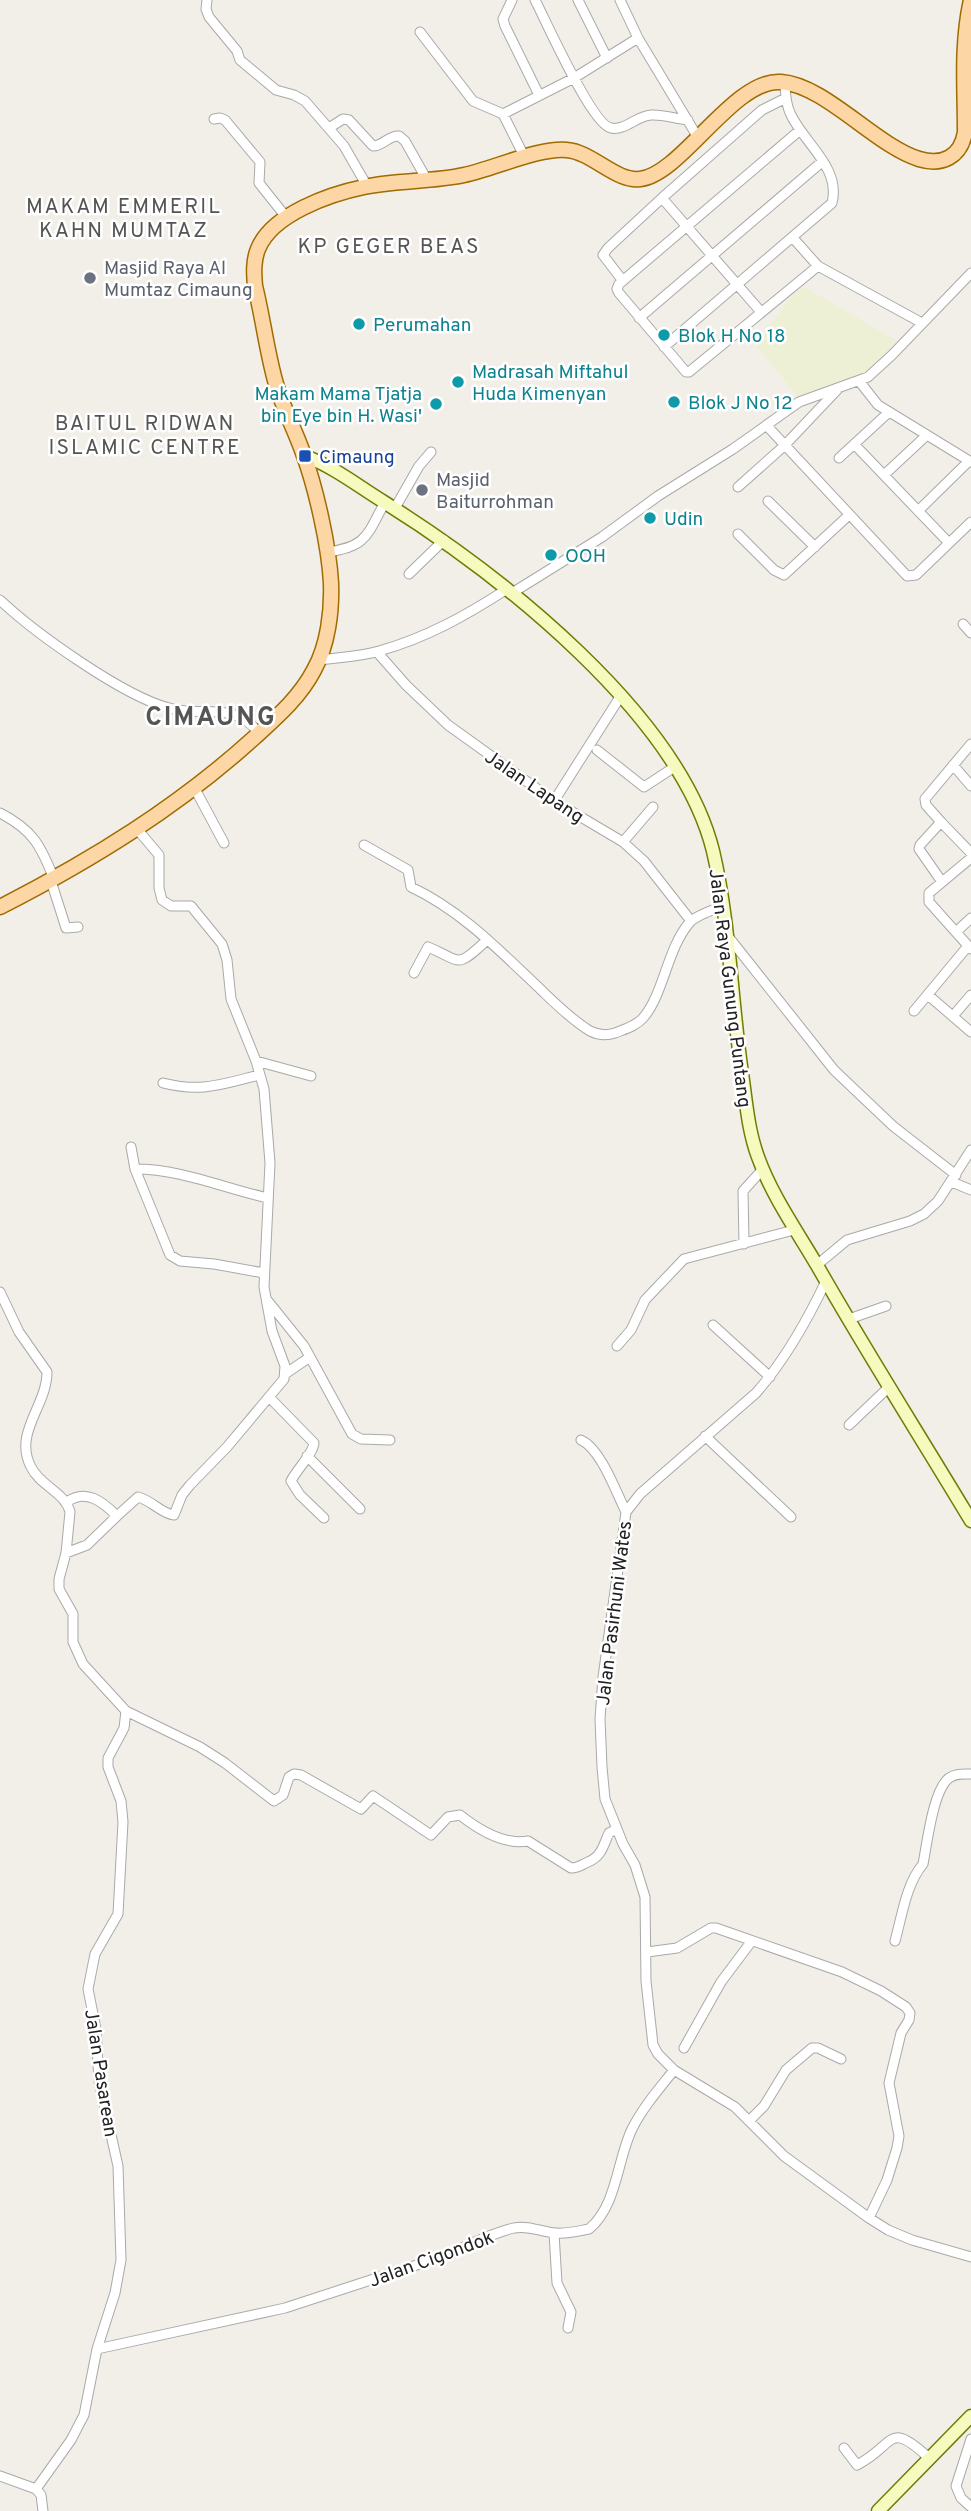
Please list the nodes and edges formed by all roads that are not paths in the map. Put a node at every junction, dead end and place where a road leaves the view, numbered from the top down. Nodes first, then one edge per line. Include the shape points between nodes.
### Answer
1 (207, 0) edge
2 (512, 0) edge
3 (535, 0) edge
4 (578, 0) edge
5 (620, 0) edge
6 (971, 0) edge
7 (420, 32) dead end
8 (638, 38) junction
9 (607, 58) junction
10 (574, 78) junction
11 (785, 82) junction
12 (539, 94) junction
13 (786, 98) junction
14 (503, 114) junction
15 (214, 119) dead end
16 (688, 120) junction
17 (329, 128) junction
18 (800, 130) junction
19 (698, 136) junction
20 (525, 158) junction
21 (822, 161) junction
22 (427, 180) junction
23 (367, 186) junction
24 (662, 198) junction
25 (286, 217) junction
26 (687, 226) junction
27 (793, 238) junction
28 (712, 254) junction
29 (818, 266) junction
30 (971, 273) edge
31 (623, 281) junction
32 (736, 284) junction
33 (761, 312) junction
34 (639, 318) junction
35 (922, 323) junction
36 (664, 347) junction
37 (859, 381) junction
38 (840, 388) junction
39 (888, 413) junction
40 (766, 426) junction
41 (927, 436) junction
42 (853, 444) junction
43 (784, 446) junction
44 (431, 452) dead end
45 (305, 456) junction
46 (839, 458) dead end
47 (970, 462) edge
48 (884, 475) junction
49 (738, 487) dead end
50 (768, 500) dead end
51 (390, 505) junction
52 (918, 511) junction
53 (849, 515) junction
54 (971, 522) edge
55 (738, 534) dead end
56 (444, 540) junction
57 (949, 543) junction
58 (815, 547) junction
59 (327, 552) junction
60 (409, 574) dead end
61 (510, 591) junction
62 (0, 600) edge
63 (963, 624) dead end
64 (971, 633) edge
65 (377, 652) junction
66 (319, 660) junction
67 (620, 697) junction
68 (259, 733) junction
69 (971, 744) edge
70 (597, 750) dead end
71 (953, 765) junction
72 (676, 766) junction
73 (971, 786) edge
74 (197, 787) junction
75 (554, 801) junction
76 (653, 807) dead end
77 (0, 813) edge
78 (941, 822) junction
79 (137, 829) junction
80 (623, 842) junction
81 (224, 843) dead end
82 (364, 845) dead end
83 (971, 855) edge
84 (52, 880) junction
85 (942, 882) junction
86 (723, 906) junction
87 (0, 907) edge
88 (971, 918) edge
89 (691, 921) junction
90 (78, 926) dead end
91 (956, 932) junction
92 (726, 933) junction
93 (487, 940) junction
94 (970, 948) edge
95 (414, 973) dead end
96 (928, 995) junction
97 (971, 995) edge
98 (914, 1011) dead end
99 (953, 1016) junction
100 (971, 1032) edge
101 (256, 1061) junction
102 (260, 1075) junction
103 (312, 1076) dead end
104 (163, 1083) dead end
105 (131, 1147) dead end
106 (971, 1150) edge
107 (763, 1168) junction
108 (135, 1169) junction
109 (954, 1179) junction
110 (971, 1190) edge
111 (268, 1198) junction
112 (794, 1230) junction
113 (744, 1244) junction
114 (817, 1265) junction
115 (264, 1273) junction
116 (825, 1281) junction
117 (0, 1292) edge
118 (266, 1299) junction
119 (886, 1306) dead end
120 (849, 1319) junction
121 (713, 1325) dead end
122 (617, 1346) dead end
123 (310, 1357) junction
124 (285, 1374) junction
125 (770, 1377) junction
126 (890, 1387) junction
127 (270, 1397) junction
128 (849, 1425) dead end
129 (705, 1436) junction
130 (390, 1440) dead end
131 (581, 1440) dead end
132 (307, 1456) junction
133 (67, 1503) junction
134 (360, 1508) dead end
135 (626, 1512) junction
136 (117, 1516) junction
137 (791, 1517) dead end
138 (324, 1518) dead end
139 (971, 1521) edge
140 (66, 1553) junction
141 (126, 1711) junction
142 (971, 1774) edge
143 (617, 1829) junction
144 (895, 1941) dead end
145 (751, 1942) junction
146 (647, 1952) junction
147 (684, 2048) dead end
148 (841, 2059) dead end
149 (674, 2070) junction
150 (749, 2121) junction
151 (869, 2218) junction
152 (554, 2233) junction
153 (971, 2257) edge
154 (568, 2328) dead end
155 (97, 2349) junction
156 (971, 2416) edge
157 (971, 2439) edge
158 (844, 2448) dead end
159 (929, 2458) junction
160 (0, 2476) edge
161 (36, 2489) junction
162 (971, 2507) edge
163 (43, 2511) edge
164 (878, 2511) edge

1 - 17 street via 209,17 244,65 276,90 300,97
2 - 12 street via 503,19 505,26
3 - 10 street
4 - 9 street
5 - 8 street
6 - 11 main road via 963,50 964,143 952,158 931,162 917,158 807,89
7 - 14 street via 473,101
8 - 9 street
8 - 16 street
9 - 10 street
10 - 12 street
10 - 16 street via 603,125 612,129 650,115
11 - 13 street
11 - 19 main road via 749,92
12 - 14 street
13 - 18 street
13 - 24 street via 762,110
14 - 20 street
15 - 25 street via 225,120 260,162 259,183
16 - 19 street
17 - 22 street via 349,120 373,146 399,136
17 - 23 street
18 - 21 street
18 - 26 street
19 - 20 main road via 673,160 639,180 567,150
20 - 22 main road
21 - 27 street via 834,182 832,203
21 - 28 street
22 - 23 main road
23 - 25 main road
24 - 26 street
24 - 31 street via 603,256
25 - 45 main road via 258,249 254,272 275,382
26 - 28 street
26 - 31 street
27 - 29 street
27 - 32 street
28 - 32 street
28 - 34 street
29 - 33 street
29 - 35 street
30 - 35 street
31 - 34 street via 617,289
32 - 33 street
32 - 36 street
33 - 36 street via 692,372 686,372
34 - 36 street
35 - 37 street
37 - 38 street
37 - 39 street
38 - 40 street via 808,397
38 - 43 street
39 - 41 street
39 - 42 street
40 - 43 street
40 - 61 street via 602,537
41 - 47 street
41 - 48 street
42 - 46 street
42 - 48 street
43 - 49 street
43 - 53 street
44 - 51 street
45 - 51 street, Jalan Raya Gunung Puntang
45 - 59 main road
47 - 52 street
48 - 52 street
50 - 58 street
51 - 56 street, Jalan Raya Gunung Puntang
51 - 59 street via 350,549
52 - 57 street
53 - 57 street via 907,576 916,575
53 - 58 street
54 - 57 street
55 - 58 street via 781,575
56 - 60 street
56 - 61 street, Jalan Raya Gunung Puntang
59 - 66 main road via 331,600
61 - 65 street via 449,625
61 - 67 street, Jalan Raya Gunung Puntang
62 - 68 street via 140,697 172,709 232,713
63 - 64 street
65 - 66 street
65 - 75 street, Jalan Lapang via 448,726
66 - 68 main road via 301,691
67 - 72 street, Jalan Raya Gunung Puntang
67 - 75 street
68 - 74 main road
69 - 71 street
70 - 72 street via 644,787
71 - 73 street
71 - 78 street via 925,799
72 - 86 street, Jalan Raya Gunung Puntang via 699,808
74 - 79 main road
74 - 81 street
75 - 80 street, Jalan Lapang
76 - 80 street
77 - 84 street via 35,838
78 - 83 street
78 - 85 street via 919,849
79 - 84 main road
79 - 101 street via 159,855 162,900 171,906 191,906 222,944 231,999
80 - 89 street, Jalan Lapang via 644,861
82 - 93 street via 401,864 411,876 411,887
83 - 85 street
84 - 87 main road
84 - 90 street via 66,928
85 - 91 street via 929,894 929,902
86 - 89 street
86 - 92 street, Jalan Raya Gunung Puntang
88 - 91 street
89 - 93 street via 650,1009 636,1024 610,1035 600,1035 581,1024
91 - 94 street
92 - 107 street, Jalan Raya Gunung Puntang via 747,1113
92 - 109 street via 834,1070
93 - 95 street via 458,960 428,947
94 - 96 street
96 - 98 street
96 - 99 street
97 - 99 street
99 - 100 street
101 - 102 street
101 - 103 street
102 - 104 street via 192,1089
102 - 111 street via 268,1125
105 - 108 street
106 - 109 street
107 - 112 street, Jalan Raya Gunung Puntang
107 - 113 street via 743,1191
108 - 111 street via 204,1179
108 - 115 street via 164,1245 174,1259
109 - 110 street
109 - 114 street via 924,1214 856,1235
111 - 115 street
112 - 113 street
112 - 114 street, Jalan Raya Gunung Puntang
113 - 122 street via 677,1264 645,1300 631,1330
114 - 116 street, Jalan Raya Gunung Puntang
115 - 118 street
116 - 120 street, Jalan Raya Gunung Puntang
116 - 125 street, Jalan Pasirhuni Wates
117 - 133 street via 19,1332 47,1372 24,1442 29,1463 38,1478
118 - 123 street
118 - 124 street
119 - 120 street
120 - 126 street, Jalan Raya Gunung Puntang
121 - 125 street
123 - 124 street
123 - 130 street via 355,1437
124 - 127 street
125 - 129 street, Jalan Pasirhuni Wates
126 - 128 street
126 - 139 street, Jalan Raya Gunung Puntang
127 - 132 street via 312,1440 315,1447
127 - 136 street via 182,1495 176,1514 169,1515 138,1497
129 - 135 street, Jalan Pasirhuni Wates
129 - 137 street
131 - 135 street via 596,1453
132 - 134 street
132 - 138 street via 292,1484
133 - 136 street via 80,1496 93,1497
133 - 140 street
135 - 143 street, Jalan Pasirhuni Wates via 600,1719 605,1799
136 - 140 street via 87,1545
140 - 141 street via 59,1589 73,1614 77,1654
141 - 143 street via 200,1747 274,1801 283,1795 289,1777 301,1775 361,1809 373,1796 430,1835 448,1817 457,1815 482,1830 518,1843 528,1841 571,1868 596,1860 609,1833
141 - 155 street, Jalan Pasarean via 124,1728 108,1758 122,1811 118,1914 94,1954 88,1989 99,2081 118,2166 121,2213 121,2260
142 - 144 street via 949,1778 940,1790 923,1864 916,1872
143 - 146 street, Jalan Pasirhuni Wates via 642,1883
145 - 146 street via 711,1928 677,1948
145 - 147 street via 721,1982
145 - 151 street via 842,1972 881,1991 910,2013 889,2083 897,2148
146 - 149 street, Jalan Pasirhuni Wates via 653,2045
148 - 150 street via 811,2048 786,2070
149 - 150 street, Jalan Pasirhuni Wates via 735,2107
149 - 152 street, Jalan Cigondok via 632,2129 595,2224 589,2229
150 - 151 street, Jalan Pasirhuni Wates via 784,2156
151 - 153 street, Jalan Pasirhuni Wates via 912,2241
152 - 154 street via 557,2283 571,2312
152 - 155 street, Jalan Cigondok via 514,2228 285,2308
155 - 161 street, Jalan Pasarean via 84,2415
156 - 159 street
157 - 162 street via 956,2486
158 - 159 street via 857,2465 892,2439 901,2438
159 - 164 street
160 - 161 street
161 - 163 street

